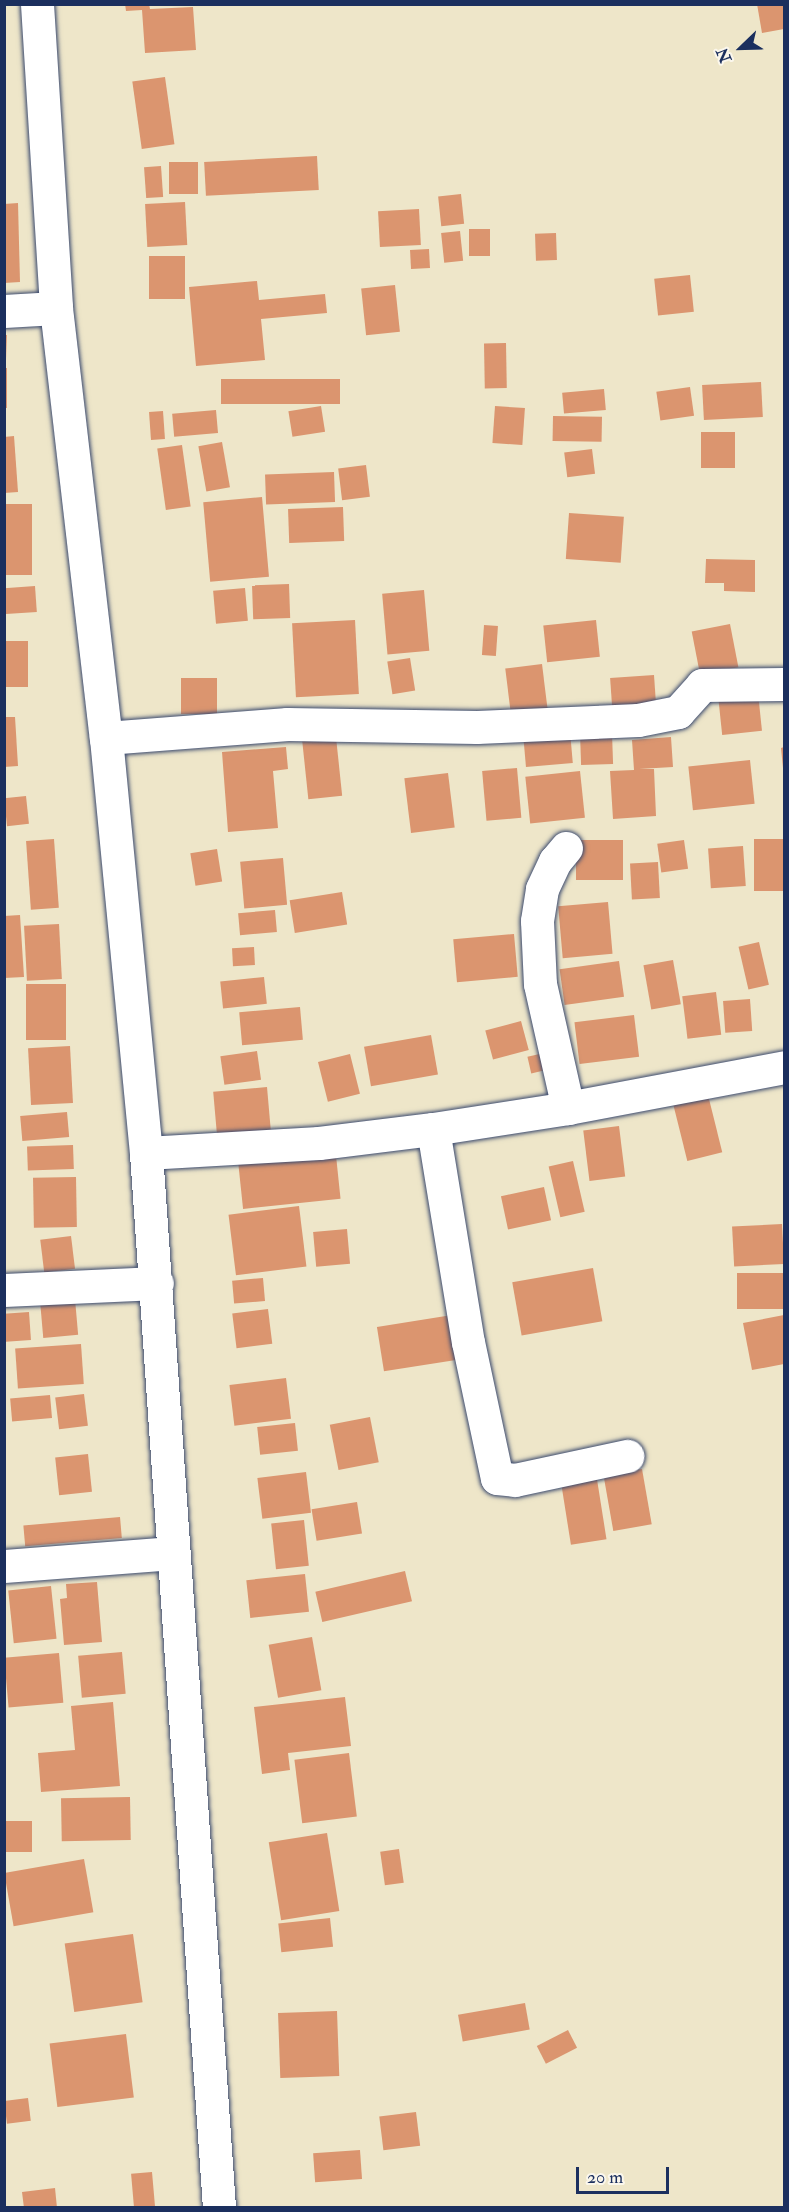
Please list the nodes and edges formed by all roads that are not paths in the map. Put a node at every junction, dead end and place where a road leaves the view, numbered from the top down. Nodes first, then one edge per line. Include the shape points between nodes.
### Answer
1 (37, 4) edge
2 (56, 308) junction
3 (4, 311) edge
4 (784, 684) edge
5 (106, 738) junction
6 (567, 848) dead end
7 (784, 1067) edge
8 (568, 1108) junction
9 (433, 1128) junction
10 (146, 1154) junction
11 (157, 1283) junction
12 (4, 1290) edge
13 (627, 1456) dead end
14 (172, 1553) junction
15 (4, 1566) edge
16 (219, 2208) edge

1 - 2 street
2 - 3 street
2 - 5 street
4 - 5 street via 702,685 678,712 638,720 477,727 287,724
5 - 10 street
6 - 8 street via 555,861 542,889 537,921 540,984
7 - 8 street
8 - 9 street
9 - 10 street via 319,1143
9 - 13 street via 468,1342 497,1478 515,1480
10 - 11 street
11 - 12 street
11 - 14 street
14 - 15 street
14 - 16 street

